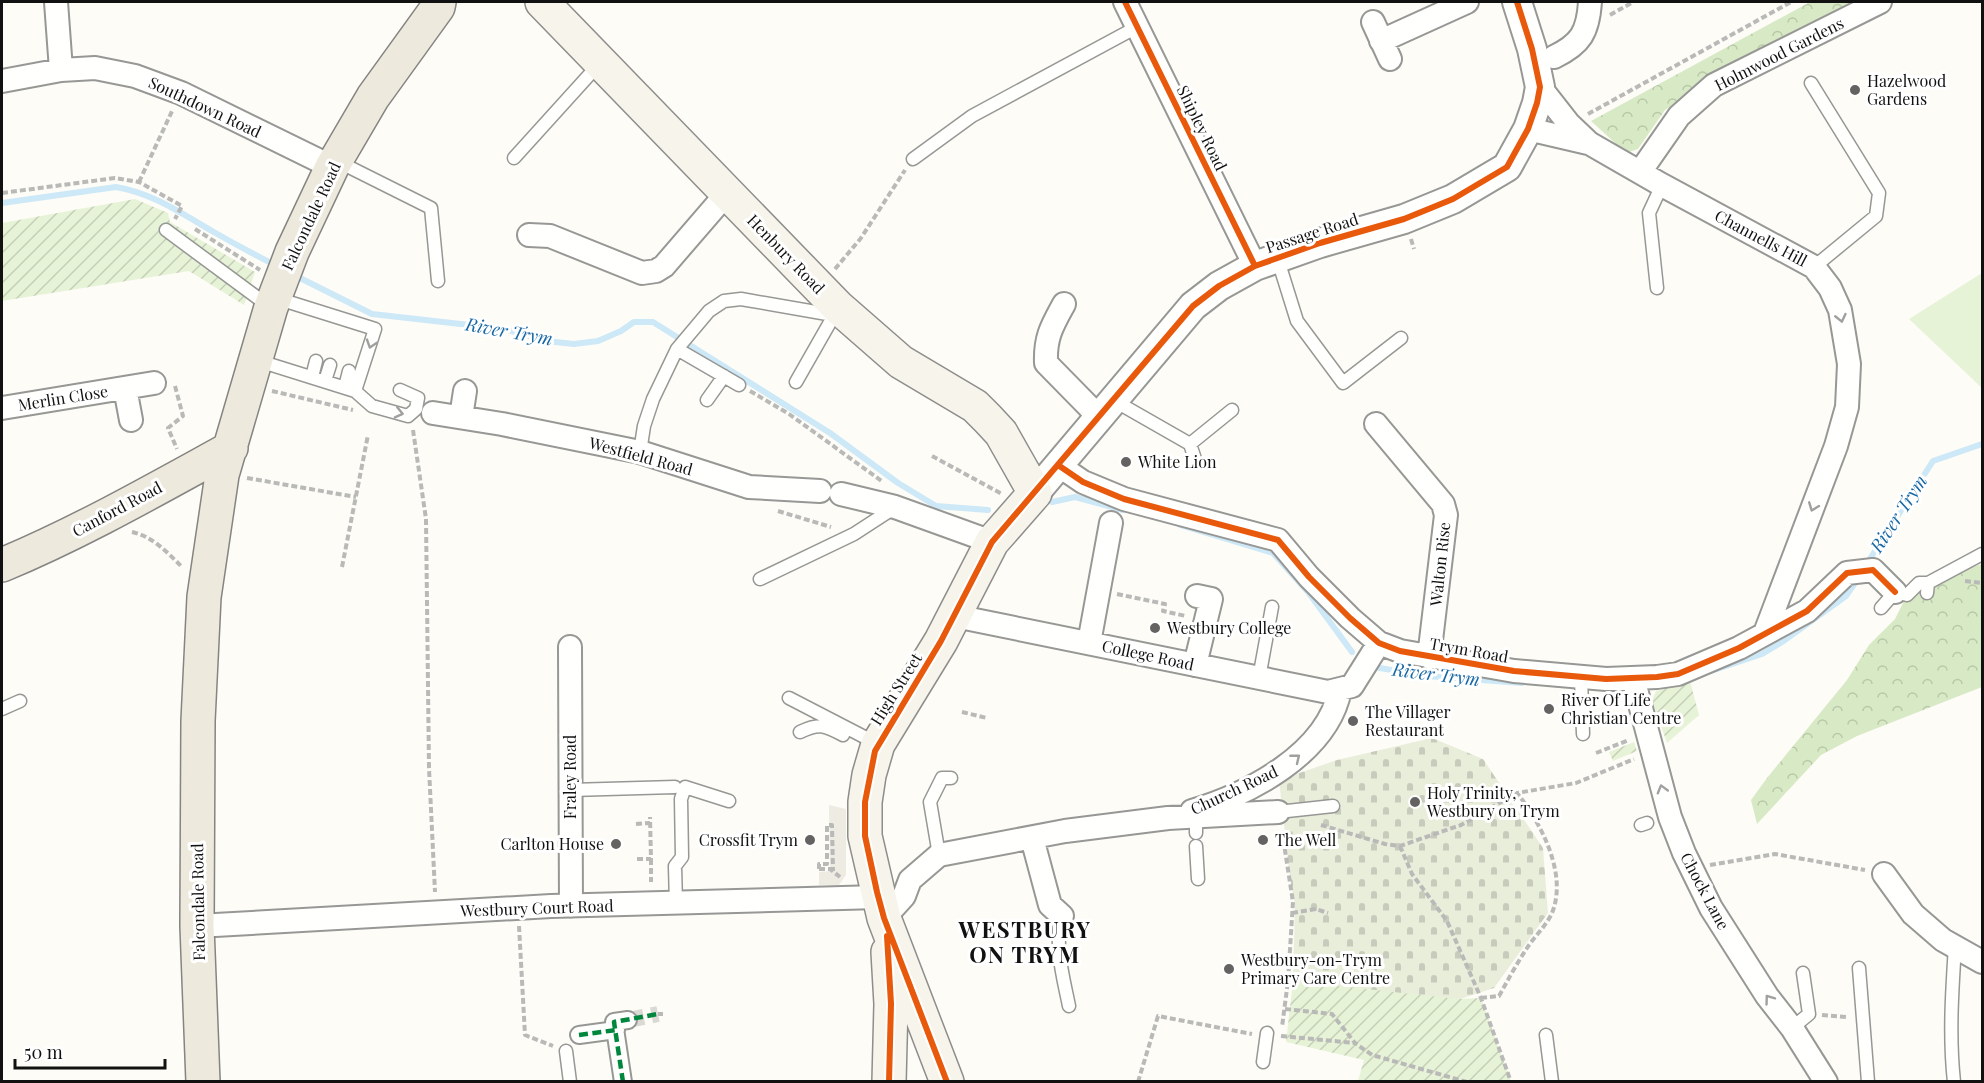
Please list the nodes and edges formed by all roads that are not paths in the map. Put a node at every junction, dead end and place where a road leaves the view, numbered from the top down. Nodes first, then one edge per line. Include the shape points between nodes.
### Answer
1 (56, 2) edge
2 (542, 2) edge
3 (1125, 2) edge
4 (1467, 2) edge
5 (1517, 2) edge
6 (1590, 2) edge
7 (1880, 2) edge
8 (444, 3) edge
9 (1137, 27) junction
10 (1381, 40) dead end
11 (1554, 57) dead end
12 (600, 63) junction
13 (61, 70) junction
14 (2, 81) edge
15 (1811, 83) dead end
16 (1540, 87) junction
17 (1528, 129) junction
18 (1590, 143) junction
19 (514, 158) dead end
20 (913, 159) road end
21 (334, 164) junction
22 (1640, 172) junction
23 (1662, 185) junction
24 (727, 193) junction
25 (166, 230) dead end
26 (544, 232) dead end
27 (1266, 262) junction
28 (1814, 267) junction
29 (438, 281) dead end
30 (1657, 288) dead end
31 (273, 302) junction
32 (830, 304) junction
33 (1064, 304) dead end
34 (1401, 338) dead end
35 (677, 349) junction
36 (316, 361) dead end
37 (330, 365) dead end
38 (252, 372) junction
39 (312, 376) junction
40 (724, 376) junction
41 (325, 381) junction
42 (355, 382) junction
43 (796, 382) dead end
44 (154, 383) road end
45 (740, 385) road end
46 (125, 388) junction
47 (400, 390) dead end
48 (465, 391) dead end
49 (707, 400) dead end
50 (2, 408) edge
51 (1106, 409) junction
52 (1232, 410) dead end
53 (433, 412) road end
54 (461, 417) junction
55 (131, 420) dead end
56 (1376, 424) dead end
57 (1190, 444) junction
58 (640, 452) junction
59 (1195, 459) dead end
60 (233, 462) junction
61 (1058, 465) junction
62 (893, 497) junction
63 (1029, 499) junction
64 (1111, 523) dead end
65 (992, 542) junction
66 (1983, 554) edge
67 (2, 565) edge
68 (760, 579) dead end
69 (1197, 596) dead end
70 (1888, 600) joint
71 (1272, 607) dead end
72 (955, 616) junction
73 (1766, 633) junction
74 (1089, 643) junction
75 (1379, 643) junction
76 (570, 647) dead end
77 (1429, 657) junction
78 (1195, 665) junction
79 (1259, 678) junction
80 (1581, 678) junction
81 (1633, 678) junction
82 (1340, 690) junction
83 (789, 698) dead end
84 (20, 701) dead end
85 (2, 709) edge
86 (198, 722) junction
87 (800, 732) dead end
88 (1583, 734) dead end
89 (876, 747) junction
90 (951, 778) dead end
91 (675, 787) dead end
92 (571, 790) junction
93 (729, 801) dead end
94 (1333, 806) dead end
95 (1279, 816) joint
96 (1168, 818) junction
97 (1032, 838) junction
98 (1196, 846) dead end
99 (939, 855) junction
100 (1884, 874) road end
101 (1198, 879) dead end
102 (676, 904) junction
103 (571, 906) junction
104 (881, 908) junction
105 (1062, 916) joint
106 (197, 926) junction
107 (1955, 946) junction
108 (1983, 962) edge
109 (1859, 968) dead end
110 (1803, 973) dead end
111 (1069, 1006) dead end
112 (1801, 1021) junction
113 (579, 1035) dead end
114 (1267, 1035) road end
115 (1546, 1035) dead end
116 (566, 1051) road end
117 (1263, 1062) dead end
118 (203, 1082) edge
119 (570, 1082) edge
120 (623, 1082) edge
121 (889, 1082) edge
122 (900, 1082) edge
123 (939, 1082) edge
124 (946, 1082) edge
125 (1552, 1082) edge
126 (1826, 1082) edge
127 (1868, 1082) edge
128 (1954, 1082) edge

1 - 13 street
2 - 12 main road, Henbury Road
3 - 9 street, Shipley Road
4 - 10 street
5 - 16 street, Passage Road
6 - 11 street via 1586,29 1569,49
7 - 22 street, Holmwood Gardens via 1714,85 1679,116
8 - 21 main road, Falcondale Road via 373,97
9 - 20 lane via 972,116
9 - 27 street, Shipley Road
12 - 19 lane
12 - 24 main road, Henbury Road
13 - 14 street, Southdown Road
13 - 21 street, Southdown Road via 95,68 135,76 181,93
15 - 28 lane via 1879,193 1876,216
16 - 17 street, Passage Road
16 - 18 street, Channells Hill via 1569,124
17 - 18 street, Channells Hill
17 - 27 street, Passage Road via 1507,167 1453,199 1404,219
18 - 22 street, Channells Hill
21 - 29 lane via 431,208
21 - 31 main road, Falcondale Road
22 - 23 street, Channells Hill
23 - 28 street, Channells Hill via 1772,249
23 - 30 lane via 1649,213
24 - 26 street via 663,266 650,273
24 - 32 main road, Henbury Road
25 - 31 lane
27 - 34 lane via 1297,321 1343,383
27 - 51 street, Passage Road via 1219,286 1193,306
28 -> 73 street, Channells Hill via 1840,310 1849,364 1847,407
31 - 38 main road, Falcondale Road
31 -> 42 lane via 375,329
32 - 35 lane via 724,301 709,311
32 - 43 lane
32 - 63 main road, Henbury Road via 901,362 975,406 1001,433
33 - 51 street via 1048,334 1046,363
35 - 40 lane
35 - 58 lane via 653,399
36 - 39 lane
37 - 41 lane
38 - 39 lane
38 - 60 main road, Falcondale Road
39 - 41 lane
40 - 45 lane
40 - 49 lane
41 - 42 lane
42 -> 47 lane via 372,406 408,416 416,409 418,398
44 - 46 street, Merlin Close
46 - 50 street, Merlin Close
46 - 55 street, Merlin Close
48 - 54 street
51 - 57 lane
51 - 61 street, Passage Road
52 - 57 lane
53 - 54 street, Westfield Road
54 - 58 street, Westfield Road
56 - 77 street, Walton Rise via 1443,504 1446,515
57 - 59 lane
58 - 62 street, Westfield Road via 749,487
60 - 67 main road, Canford Road via 187,472
60 - 86 main road, Falcondale Road via 223,578
60 - 86 main road, Falcondale Road via 222,475 204,597
61 - 63 street, Passage Road
61 - 75 street, Trym Road via 1083,482 1124,499 1278,540 1309,577
62 - 65 street, Westfield Road
62 - 68 lane via 854,534
63 - 65 main road, High Street
64 - 74 street
65 - 72 main road, High Street
66 - 70 lane via 1927,588 1920,583 1907,595
69 - 78 street via 1211,599
70 - 73 street, Trym Road via 1873,570 1847,573 1807,611
71 - 79 lane
72 - 74 street, College Road
72 - 89 main road, High Street
73 - 81 street, Trym Road via 1678,674
74 - 78 street, College Road
75 - 77 street, Trym Road
75 - 82 street, Church Road via 1352,686
76 - 92 street, Fraley Road
77 - 80 street, Trym Road
78 - 79 street, College Road
79 - 82 street, College Road via 1328,692
80 - 81 street, Trym Road
80 - 88 lane
112 -> 81 street, Chock Lane via 1767,996 1711,908 1666,818
96 -> 82 street, Church Road via 1277,773 1305,750 1325,726 1338,704
83 - 89 lane
84 - 85 lane
86 - 106 main road, Falcondale Road
87 - 89 lane via 815,725 831,728
89 - 104 main road, High Street via 865,802 865,836
90 - 99 lane via 942,778 930,801
91 - 92 lane
92 - 103 street, Fraley Road
93 - 102 lane via 685,787 681,799 682,857 675,866
94 - 95 lane
95 - 96 street, Church Road via 1196,826
96 - 97 street, Church Road
97 - 99 street, Church Road
97 - 105 street via 1050,905
98 - 101 lane
99 - 104 street via 910,880 904,896
100 - 107 street via 1913,914
102 - 103 street, Westbury Court Road
102 - 104 street, Westbury Court Road
103 - 106 street, Westbury Court Road
104 - 121 main road, High Street via 891,1004
104 - 124 main road, High Street
105 - 111 lane via 1058,950
106 - 118 main road, Falcondale Road
107 - 108 street
107 - 128 lane via 1951,1008
109 - 127 lane
110 - 112 lane
112 - 126 street, Chock Lane
113 - 120 street via 622,1025
114 - 117 lane
115 - 125 lane
116 - 119 lane
122 - 123 main road via 914,1076

